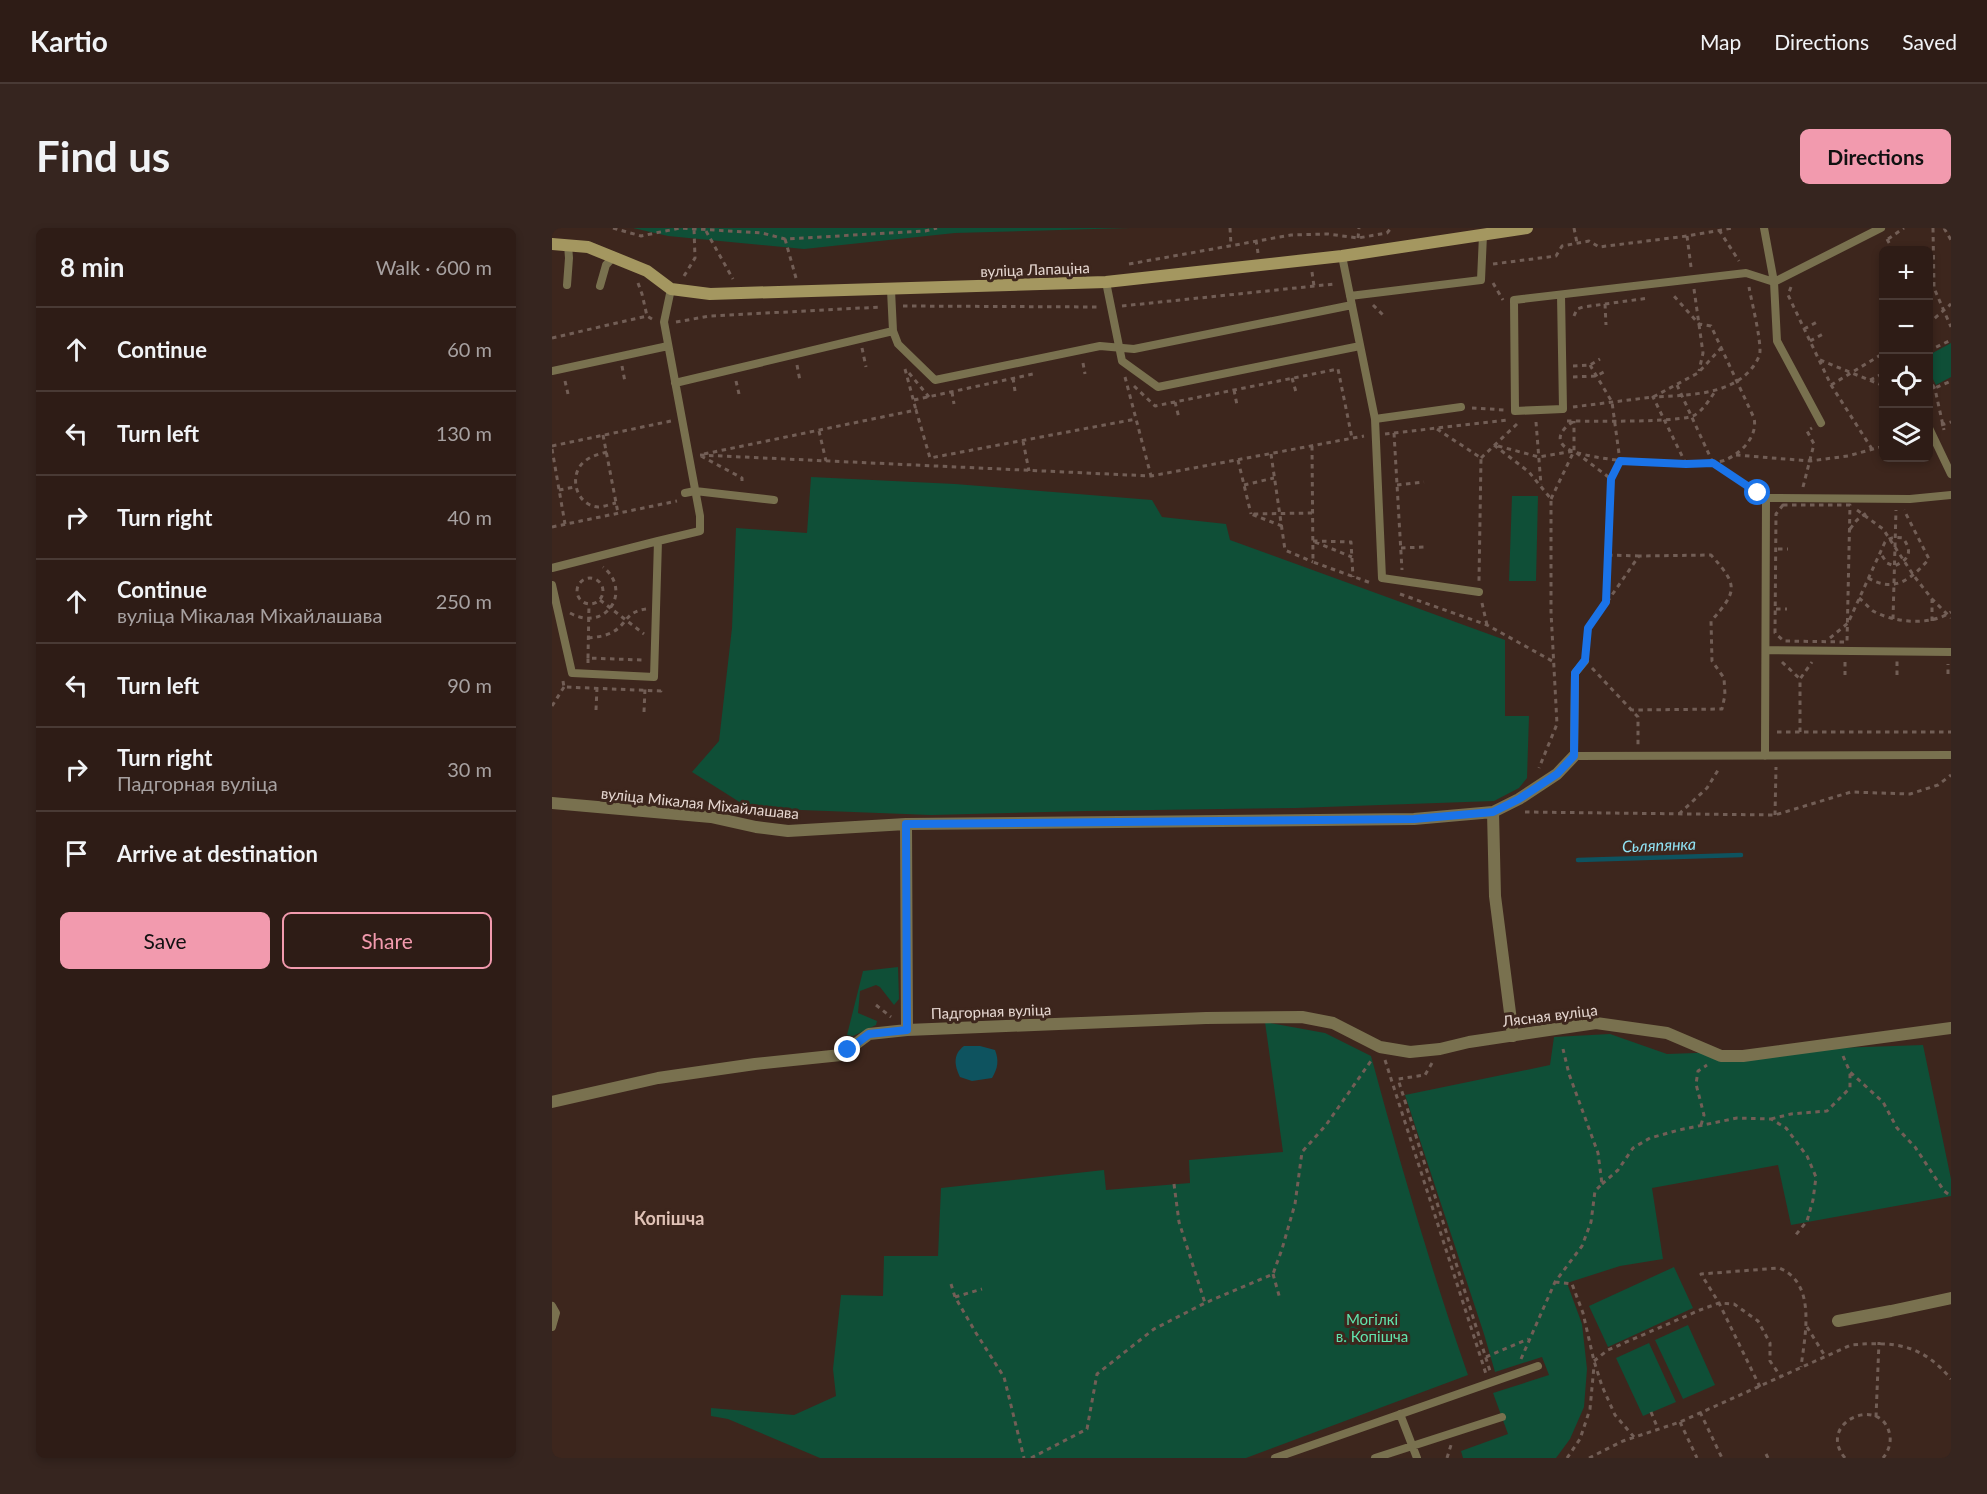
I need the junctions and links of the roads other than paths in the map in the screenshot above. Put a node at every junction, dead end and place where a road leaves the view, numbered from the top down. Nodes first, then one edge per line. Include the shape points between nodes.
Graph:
1 (1527, 228) edge
2 (1764, 228) edge
3 (1881, 228) edge
4 (1483, 235) junction
5 (552, 244) edge
6 (568, 245) junction
7 (614, 256) junction
8 (1342, 256) junction
9 (1106, 282) junction
10 (1774, 282) junction
11 (567, 285) dead end
12 (600, 286) dead end
13 (671, 289) junction
14 (891, 290) junction
15 (1561, 295) junction
16 (1351, 301) junction
17 (893, 331) junction
18 (668, 346) junction
19 (1360, 346) junction
20 (1119, 347) junction
21 (552, 371) edge
22 (675, 383) junction
23 (1461, 407) road end
24 (1375, 419) junction
25 (1821, 423) road end
26 (1933, 436) edge
27 (1951, 474) edge
28 (695, 491) junction
29 (685, 493) road end
30 (1951, 495) edge
31 (774, 500) dead end
32 (658, 541) junction
33 (552, 568) edge
34 (552, 585) edge
35 (1479, 592) road end
36 (1766, 650) junction
37 (1949, 655) edge
38 (1585, 660) road end
39 (1951, 755) edge
40 (1574, 756) junction
41 (1765, 756) junction
42 (552, 803) edge
43 (1493, 812) junction
44 (906, 824) junction
45 (1333, 1023) joint
46 (1951, 1028) edge
47 (907, 1030) junction
48 (1513, 1036) junction
49 (552, 1102) edge
50 (1951, 1298) edge
51 (552, 1306) edge
52 (1838, 1321) dead end
53 (552, 1327) edge
54 (1538, 1366) dead end
55 (1400, 1414) junction
56 (1502, 1417) dead end
57 (1412, 1446) junction
58 (1275, 1458) edge
59 (1376, 1458) edge
60 (1417, 1458) edge

1 - 4 main road, вуліца Лапаціна
2 - 10 lane
3 - 10 lane
4 - 8 main road, вуліца Лапаціна
4 - 16 lane via 1486,264 1481,280
5 - 6 main road, вуліца Лапаціна
6 - 7 main road, вуліца Лапаціна
6 - 11 lane
7 - 12 lane via 606,265
7 - 13 main road, вуліца Лапаціна via 647,271
8 - 9 main road, вуліца Лапаціна
8 - 16 lane
9 - 14 main road, вуліца Лапаціна
9 - 20 lane
10 - 15 lane via 1746,273
10 - 25 lane via 1777,341
13 - 14 main road, вуліца Лапаціна via 710,294
13 - 18 lane via 664,322
14 - 17 lane
15 - 15 lane via 1514,300 1515,411 1563,409
16 - 19 lane
16 - 20 lane via 1134,349
17 - 20 lane via 898,344 935,380 1100,346
17 - 22 lane
18 - 21 lane
18 - 22 lane
19 - 20 lane via 1158,387 1122,361
19 - 24 lane
22 - 28 lane
23 - 24 lane
24 - 35 lane via 1382,578
26 - 27 lane
28 - 29 lane
28 - 31 lane
28 - 32 lane via 700,531
30 - 36 lane via 1910,499 1766,498
32 - 33 lane
32 - 34 lane via 654,676 572,673
36 - 37 lane
36 - 41 lane
38 - 40 lane via 1575,673
39 - 41 lane
40 - 41 lane
40 - 43 street via 1557,774
42 - 44 street, вуліца Мікалая Міхайлашава via 702,816 788,831
43 - 44 street, вуліца Мікалая Міхайлашава via 1414,819
43 - 48 street via 1495,896
44 - 47 street
45 - 47 street, Падгорная вуліца via 1302,1017 1206,1018
45 - 48 street, Лясная вуліца via 1380,1047 1410,1052
46 - 48 street, Лясная вуліца via 1743,1056 1721,1056 1667,1033 1596,1023
47 - 49 street, Падгорная вуліца via 869,1034 841,1055 658,1078
50 - 52 street
51 - 53 lane via 556,1313
54 - 55 lane
55 - 57 lane
55 - 58 lane
56 - 57 lane
57 - 59 lane
57 - 60 lane

